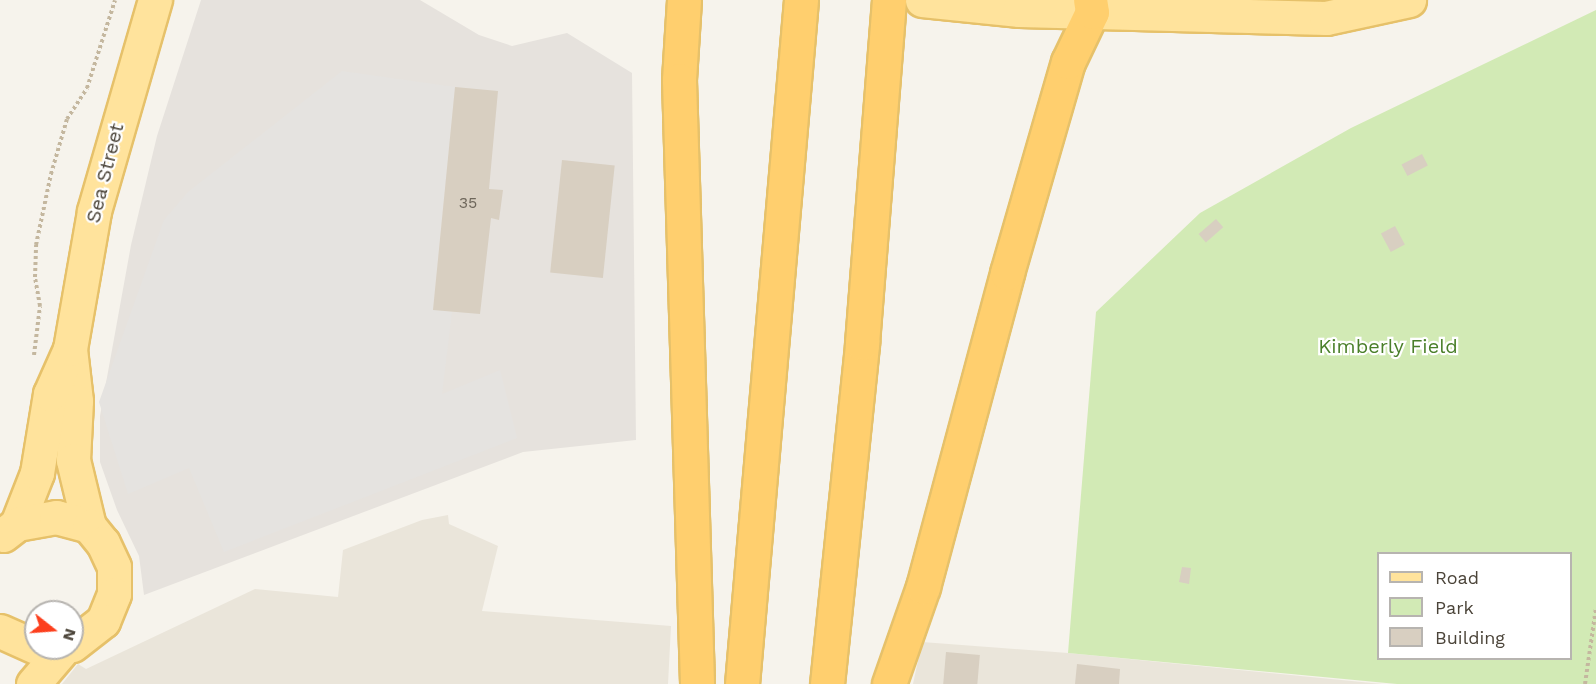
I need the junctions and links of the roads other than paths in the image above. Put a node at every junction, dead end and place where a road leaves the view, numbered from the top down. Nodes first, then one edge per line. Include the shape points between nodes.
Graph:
1 (155, 0) edge
2 (684, 0) edge
3 (801, 0) edge
4 (889, 0) edge
5 (922, 0) edge
6 (1409, 0) edge
7 (1091, 6) edge
8 (70, 349) junction
9 (89, 526) junction
10 (8, 531) edge
11 (0, 631) edge
12 (84, 636) edge
13 (24, 642) edge
14 (53, 660) edge
15 (33, 684) edge
16 (697, 684) edge
17 (742, 684) edge
18 (827, 684) edge
19 (889, 684) edge

1 - 8 main road, Sea Street via 94,211
2 - 16 highway via 679,80
3 - 17 highway
4 - 18 highway via 886,70
5 - 7 main road
6 - 7 main road via 1326,18
7 - 19 highway via 1068,62 923,587
8 - 9 main road, Sea Street via 76,400 73,460
8 - 10 main road, Sea Street via 50,394 37,473
9 - 10 main road via 56,517
9 - 12 main road via 103,543 114,567 114,594 103,621
11 - 13 main road
14 - 15 main road

